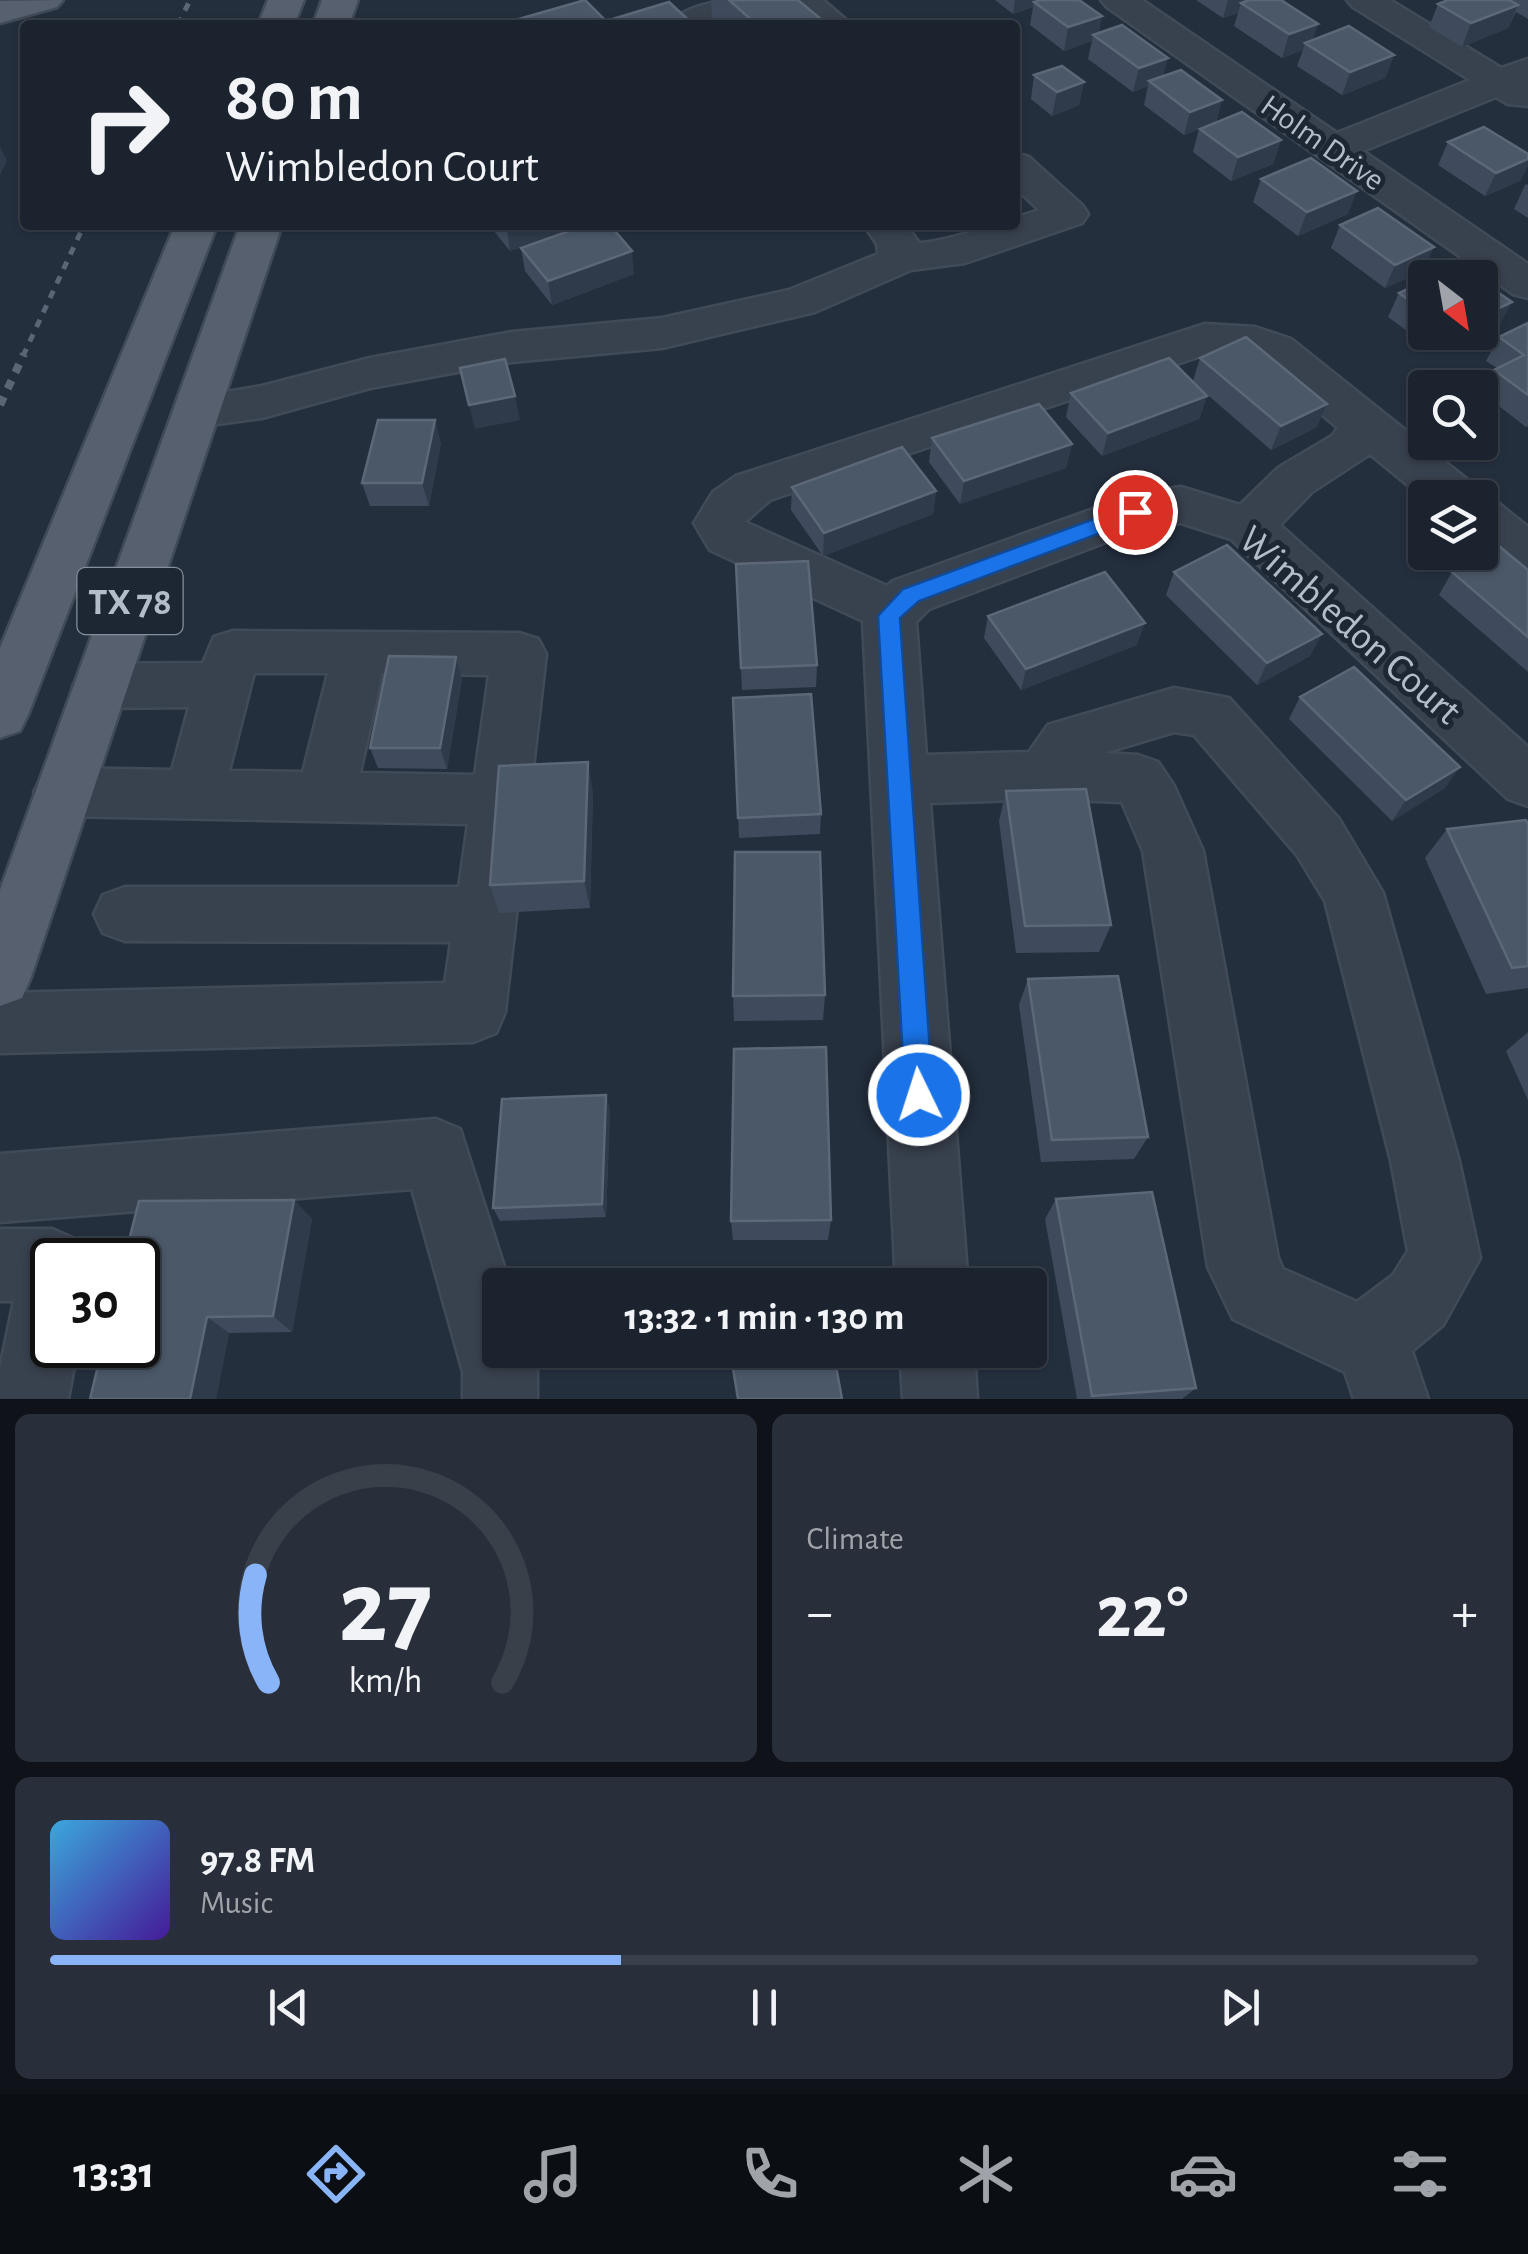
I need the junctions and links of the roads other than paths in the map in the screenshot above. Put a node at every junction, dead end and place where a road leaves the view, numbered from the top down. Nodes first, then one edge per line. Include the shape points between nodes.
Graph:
1 (44, 0) edge
2 (763, 0) edge
3 (800, 0) edge
4 (1119, 0) edge
5 (1365, 0) edge
6 (0, 12) edge
7 (698, 20) edge
8 (827, 20) edge
9 (1518, 84) edge
10 (1334, 149) junction
11 (1020, 170) edge
12 (194, 230) edge
13 (259, 230) edge
14 (893, 242) edge
15 (1528, 284) edge
16 (196, 411) junction
17 (1358, 418) junction
18 (1435, 480) edge
19 (1249, 526) junction
20 (1498, 531) edge
21 (1528, 555) edge
22 (894, 612) junction
23 (360, 652) junction
24 (223, 685) junction
25 (100, 686) junction
26 (0, 716) edge
27 (1045, 775) junction
28 (898, 780) junction
29 (1528, 782) edge
30 (63, 792) junction
31 (194, 794) junction
32 (326, 797) junction
33 (500, 800) junction
34 (125, 914) dead end
35 (486, 915) junction
36 (0, 976) edge
37 (0, 1023) edge
38 (0, 1188) edge
39 (0, 1265) edge
40 (30, 1265) edge
41 (931, 1268) edge
42 (37, 1368) edge
43 (938, 1368) edge
44 (1381, 1368) edge
45 (31, 1399) edge
46 (500, 1399) edge
47 (940, 1399) edge

1 - 6 main road
2 - 7 street
3 - 8 street
4 - 10 street, Holm Drive
5 - 9 street
9 - 10 street
10 - 15 street, Holm Drive
11 - 14 street via 1067,214 950,254
12 - 26 main road, TX 78
13 - 16 main road, TX 78
14 - 16 street via 888,268 800,302 662,333 512,347
16 - 25 main road, TX 78
17 - 18 street
17 - 19 street via 1358,439 1295,480
17 - 22 street via 1275,350 1205,339 753,488 719,523 728,537
19 - 22 street, Wimbledon Court via 1180,505 1135,512 911,595
19 - 29 street, Wimbledon Court
20 - 21 street
22 - 28 street via 889,616
23 - 24 street via 234,652
23 - 32 street
23 - 33 street via 518,654
24 - 25 street
24 - 31 street
25 - 30 main road, TX 78
27 - 28 street
27 - 44 street via 1138,780 1154,803 1173,850 1244,1266 1258,1294 1364,1343
27 - 44 street via 1068,741 1174,710 1209,714 1318,837 1353,893 1445,1258
28 - 41 street
30 - 31 street
30 - 36 main road, TX 78
31 - 32 street
32 - 33 street
33 - 35 street
34 - 35 street
35 - 37 street via 473,1012
38 - 46 street via 436,1153 500,1372
39 - 40 street
42 - 45 street
43 - 47 street

